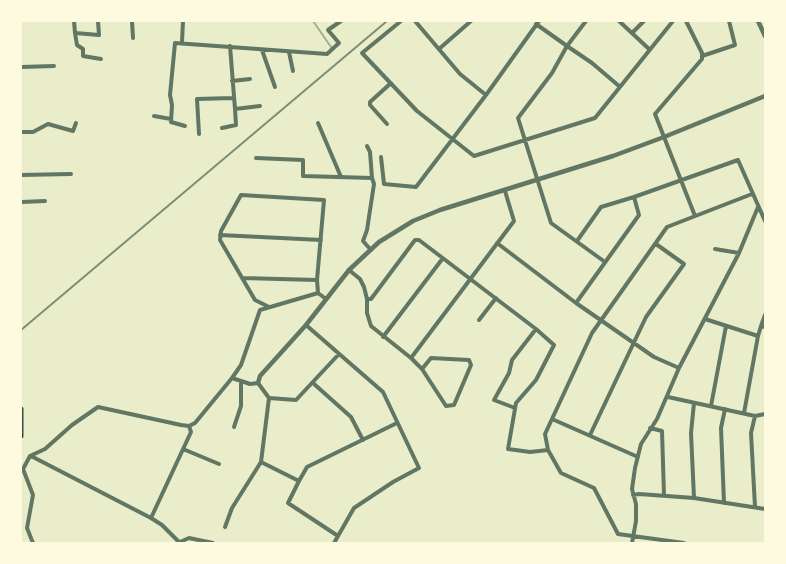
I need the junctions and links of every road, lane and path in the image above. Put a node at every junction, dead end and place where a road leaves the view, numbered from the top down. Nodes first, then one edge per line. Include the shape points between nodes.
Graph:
1 (74, 21) edge
2 (98, 21) edge
3 (132, 21) edge
4 (183, 21) edge
5 (340, 21) edge
6 (401, 21) edge
7 (415, 21) edge
8 (471, 21) edge
9 (586, 21) edge
10 (619, 21) edge
11 (644, 21) edge
12 (673, 21) edge
13 (686, 21) edge
14 (729, 21) edge
15 (758, 21) edge
16 (538, 22) edge
17 (75, 33) junction
18 (632, 33) junction
19 (765, 36) edge
20 (133, 38) dead end
21 (182, 42) junction
22 (230, 46) junction
23 (567, 46) junction
24 (439, 49) junction
25 (649, 49) junction
26 (262, 50) junction
27 (289, 52) junction
28 (702, 56) junction
29 (101, 59) dead end
30 (54, 66) dead end
31 (21, 67) edge
32 (293, 70) dead end
33 (250, 79) dead end
34 (232, 81) junction
35 (391, 83) junction
36 (619, 86) junction
37 (275, 87) dead end
38 (486, 95) junction
39 (765, 96) edge
40 (233, 98) junction
41 (260, 106) dead end
42 (235, 109) junction
43 (154, 116) dead end
44 (171, 119) junction
45 (76, 123) dead end
46 (318, 123) dead end
47 (387, 124) dead end
48 (185, 126) dead end
49 (222, 128) dead end
50 (21, 132) edge
51 (199, 134) dead end
52 (664, 137) junction
53 (452, 140) junction
54 (525, 140) junction
55 (367, 146) dead end
56 (381, 157) dead end
57 (256, 158) dead end
58 (71, 174) dead end
59 (21, 175) edge
60 (341, 177) junction
61 (372, 178) junction
62 (538, 181) junction
63 (681, 182) junction
64 (374, 184) junction
65 (384, 184) junction
66 (505, 191) junction
67 (752, 194) junction
68 (634, 197) junction
69 (45, 201) dead end
70 (21, 202) edge
71 (758, 207) junction
72 (695, 216) junction
73 (765, 221) edge
74 (220, 235) junction
75 (321, 240) junction
76 (577, 242) junction
77 (497, 243) junction
78 (656, 244) junction
79 (715, 249) dead end
80 (370, 250) junction
81 (739, 253) junction
82 (443, 258) junction
83 (605, 262) junction
84 (349, 270) junction
85 (242, 278) junction
86 (470, 279) junction
87 (317, 280) junction
88 (318, 293) junction
89 (496, 298) junction
90 (326, 299) junction
91 (368, 299) junction
92 (576, 303) junction
93 (270, 307) junction
94 (765, 315) edge
95 (705, 319) junction
96 (480, 320) dead end
97 (601, 320) junction
98 (306, 325) junction
99 (726, 326) junction
100 (763, 327) edge
101 (536, 329) junction
102 (758, 336) junction
103 (383, 337) junction
104 (634, 343) junction
105 (339, 354) junction
106 (411, 358) junction
107 (679, 368) junction
108 (422, 369) junction
109 (232, 378) junction
110 (241, 382) junction
111 (258, 383) junction
112 (313, 383) junction
113 (668, 397) junction
114 (269, 398) junction
115 (694, 403) junction
116 (711, 406) junction
117 (515, 408) junction
118 (21, 409) edge
119 (725, 409) junction
120 (744, 413) junction
121 (765, 414) edge
122 (755, 416) junction
123 (552, 419) junction
124 (397, 423) junction
125 (189, 426) junction
126 (234, 427) dead end
127 (650, 428) junction
128 (21, 435) edge
129 (590, 435) junction
130 (363, 440) junction
131 (183, 449) junction
132 (548, 450) junction
133 (30, 456) junction
134 (638, 457) junction
135 (261, 462) junction
136 (219, 464) dead end
137 (22, 468) edge
138 (299, 481) junction
139 (633, 495) junction
140 (664, 495) junction
141 (694, 498) junction
142 (724, 503) junction
143 (755, 507) junction
144 (765, 509) edge
145 (151, 518) junction
146 (225, 527) dead end
147 (338, 536) junction
148 (633, 537) junction
149 (180, 542) edge
150 (33, 543) edge
151 (213, 543) edge
152 (334, 543) edge
153 (632, 543) edge
154 (684, 543) edge

1 - 17 street
2 - 17 street via 99,35
3 - 20 street
4 - 21 street
5 - 27 street via 328,30 339,43 327,54
6 - 35 street via 362,53
7 - 24 street
8 - 24 street
9 - 23 street
10 - 18 street
11 - 18 street
12 - 25 street
13 - 28 street
14 - 28 street via 735,45
15 - 19 street
16 - 23 street
16 - 38 street
17 - 29 street via 83,56
18 - 25 street
21 - 22 street
21 - 44 street via 175,42
22 - 26 street
22 - 34 street
23 - 36 street
23 - 54 street via 518,118
24 - 38 street via 460,74
25 - 36 street
26 - 27 street
26 - 37 street
27 - 32 street
28 - 52 street via 655,114
30 - 31 street
33 - 34 street
34 - 40 street
35 - 47 street via 370,102
35 - 53 street
36 - 54 street via 595,118
38 - 53 street
39 - 52 street
40 - 42 street
40 - 51 street via 197,99
41 - 42 street
42 - 49 street via 236,124
43 - 44 street
44 - 48 street
45 - 50 street via 73,131 48,124 33,132
46 - 60 street
52 - 62 street
52 - 63 street
53 - 54 street via 474,156
53 - 65 street via 416,187
54 - 62 street
55 - 61 street
56 - 65 street
57 - 60 street via 303,160 303,176
58 - 59 street
60 - 61 street
61 - 64 street
62 - 66 street
62 - 76 street via 551,223
63 - 67 street via 738,160
63 - 68 street
63 - 72 street
64 - 65 street
64 - 80 street via 363,241
66 - 77 street via 513,221
66 - 80 street via 426,215
67 - 71 street
67 - 72 street
68 - 76 street via 601,207
68 - 83 street via 639,215
69 - 70 street
71 - 73 street
71 - 81 street
72 - 78 street via 668,227
74 - 75 street
74 - 75 street via 241,195 324,200
74 - 85 street
75 - 87 street
76 - 83 street
77 - 86 street
77 - 92 street
78 - 97 street
78 - 104 street via 684,264 646,317
79 - 81 street
80 - 84 street
81 - 95 street
82 - 86 street
82 - 91 street via 415,240
82 - 103 street
83 - 92 street
84 - 90 street
84 - 91 street via 360,279
85 - 87 street
85 - 93 street via 255,300
86 - 89 street
86 - 106 street
87 - 88 street
88 - 90 street
88 - 93 street
89 - 96 street
89 - 101 street
90 - 98 street
91 - 103 street via 368,318
92 - 97 street
93 - 109 street via 260,310 241,365
94 - 100 street
95 - 99 street
95 - 107 street
97 - 104 street
97 - 123 street
98 - 105 street
98 - 111 street
99 - 102 street
99 - 116 street
100 - 102 street
101 - 117 street via 554,345 536,380
101 - 117 street via 512,360 509,374 494,400
102 - 120 street
103 - 106 street
104 - 107 street
104 - 129 street
105 - 112 street
105 - 124 street via 383,392
106 - 108 street
107 - 113 street
108 - 108 street via 431,358 469,360 471,365 454,405 446,406
109 - 110 street
109 - 125 street
110 - 111 street
110 - 126 street via 241,406
111 - 114 street
112 - 114 street via 296,400
112 - 130 street via 351,417
113 - 115 street
113 - 127 street
114 - 135 street
115 - 116 street
115 - 141 street
116 - 119 street
117 - 132 street via 508,449
118 - 128 main road
119 - 120 street
119 - 142 street via 721,428
120 - 122 street
121 - 122 street
122 - 143 street via 751,433
123 - 129 street
123 - 132 street via 545,434
124 - 130 street
124 - 147 street via 419,468 354,508
125 - 131 street via 191,432
125 - 133 street via 98,407 45,449
127 - 134 street
127 - 140 street via 662,431
129 - 134 street
130 - 138 street via 307,467
131 - 136 street
131 - 145 street
132 - 148 street via 561,473 594,488 618,534
133 - 137 street
133 - 145 street
134 - 139 street
135 - 138 street
135 - 146 street via 232,508
137 - 150 street via 33,495 27,528
138 - 147 street via 288,502
139 - 140 street
139 - 148 street
140 - 141 street
141 - 142 street
142 - 143 street
143 - 144 street
145 - 149 street
147 - 152 street
148 - 153 street
148 - 154 street
149 - 151 street via 189,538

